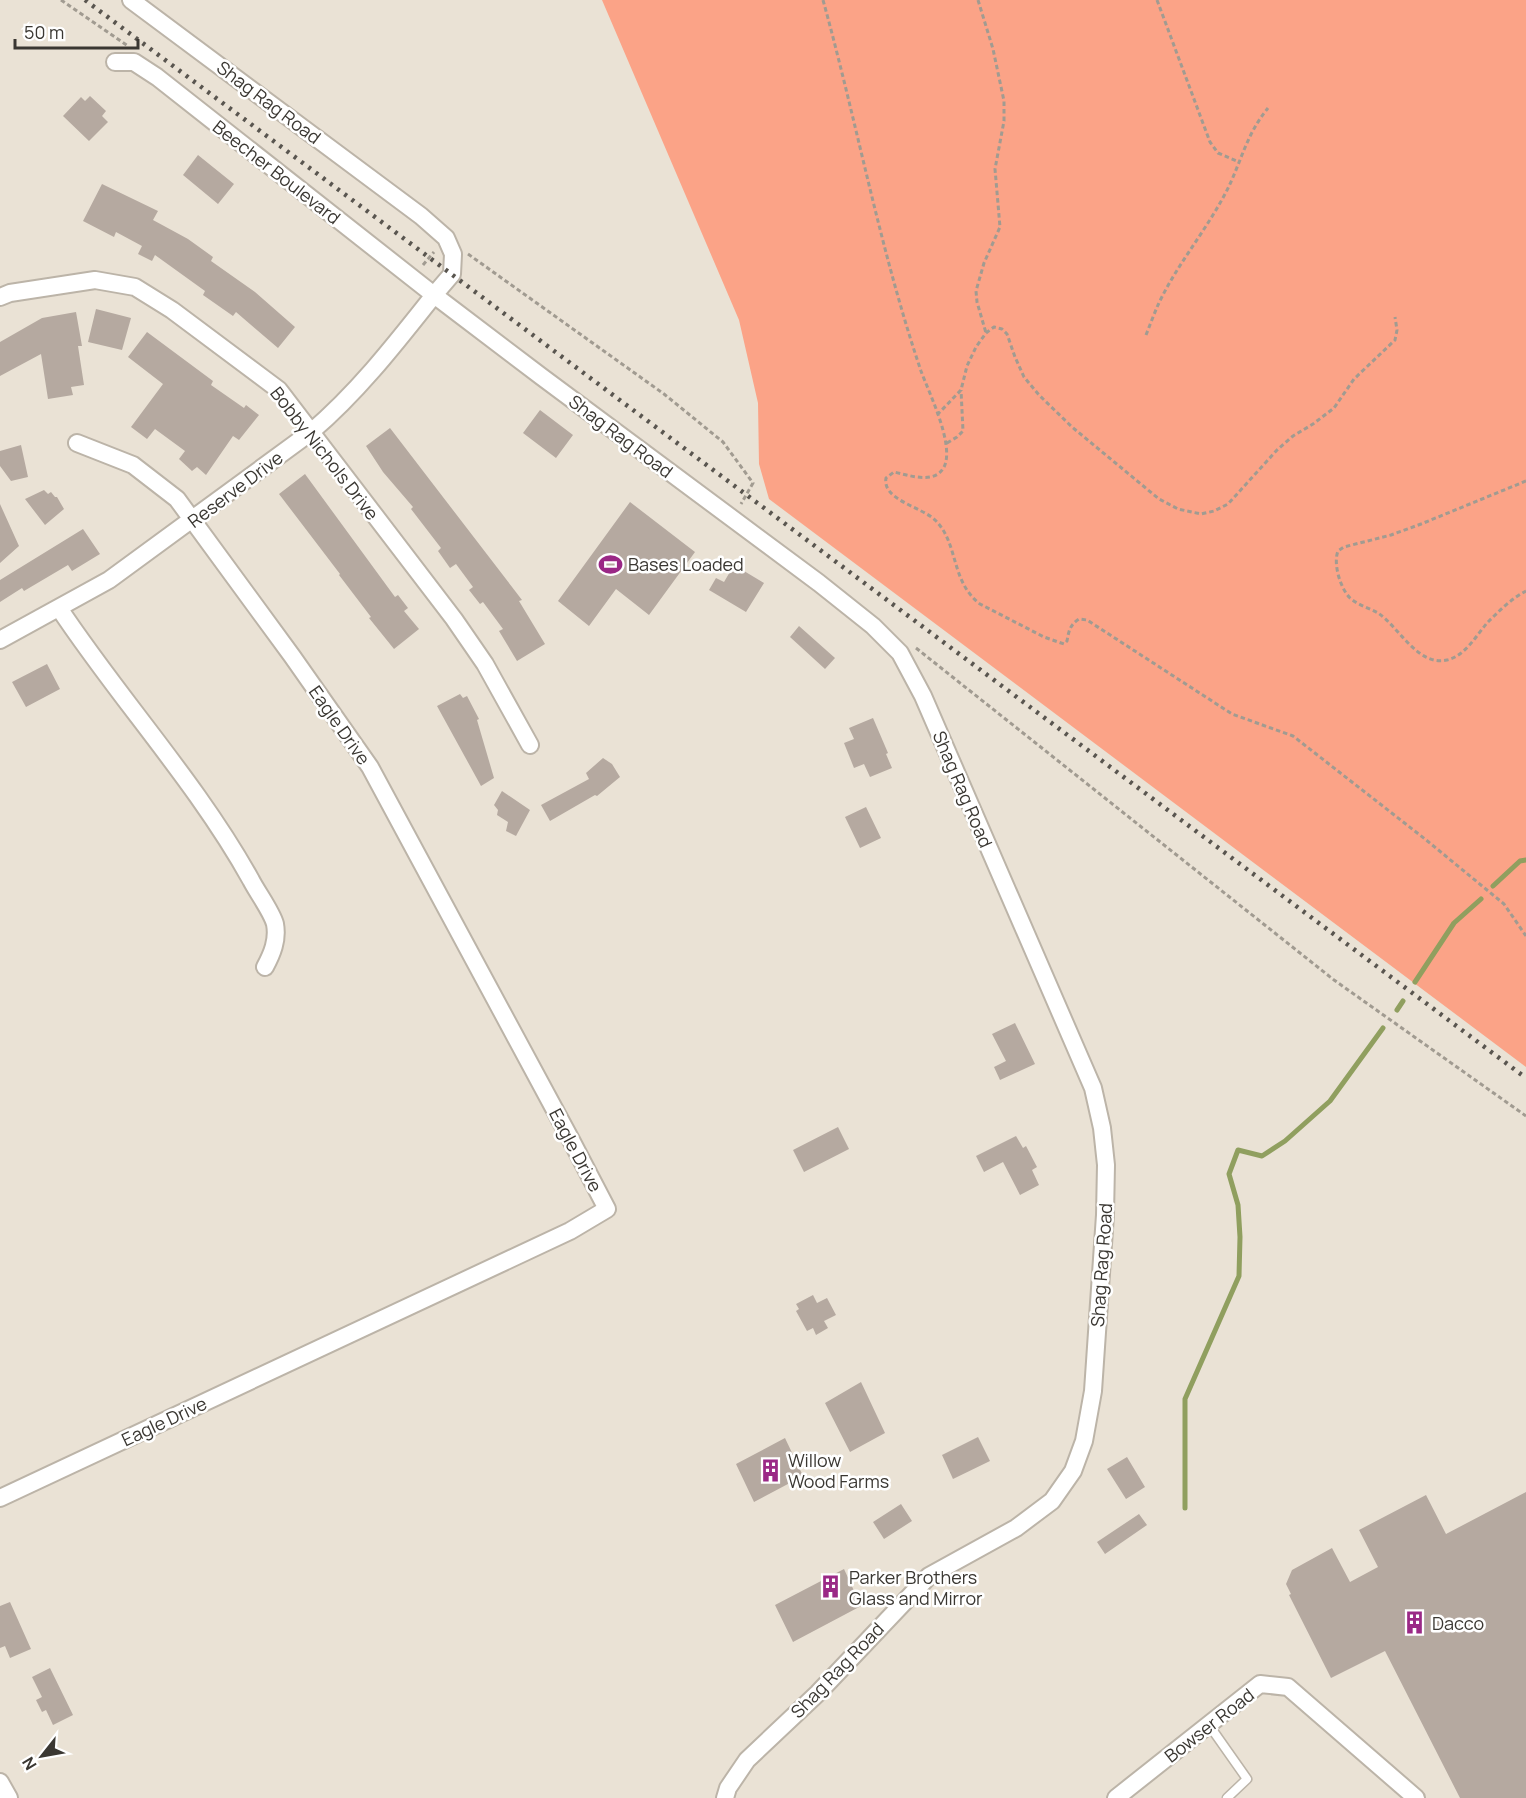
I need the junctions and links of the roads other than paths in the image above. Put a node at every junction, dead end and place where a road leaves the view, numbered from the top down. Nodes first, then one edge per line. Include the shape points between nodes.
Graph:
1 (131, 0) edge
2 (115, 62) dead end
3 (434, 295) junction
4 (0, 297) edge
5 (311, 432) junction
6 (77, 443) dead end
7 (192, 521) junction
8 (59, 608) junction
9 (0, 640) edge
10 (530, 745) dead end
11 (265, 967) dead end
12 (0, 1498) edge
13 (1209, 1725) junction
14 (0, 1782) edge
15 (9, 1798) edge
16 (725, 1798) edge
17 (1116, 1798) edge
18 (1227, 1798) edge
19 (1416, 1798) edge

1 - 3 street, Shag Rag Road via 446,238 453,254 452,274
2 - 3 street, Beecher Boulevard via 134,62 157,77
3 - 5 street, Reserve Drive via 336,411
3 - 16 street, Shag Rag Road via 819,583 900,653 923,696 1093,1088 1102,1128 1105,1215 1093,1391 1084,1441 1072,1471 1052,1501 1016,1528 928,1575 818,1694 747,1760
4 - 5 street, Bobby Nichols Drive via 96,280 135,287 279,390
5 - 7 street, Reserve Drive
5 - 10 street, Bobby Nichols Drive via 454,619 485,664
6 - 7 street via 133,465 177,499
7 - 8 street, Reserve Drive via 109,580
7 - 12 street, Eagle Drive via 370,767 607,1209 570,1232
8 - 9 street, Reserve Drive
8 - 11 street via 210,814 243,867 275,923 275,949
13 - 17 street, Bowser Road
13 - 18 lane via 1247,1779
13 - 19 street, Bowser Road via 1260,1684 1288,1687
14 - 15 street

